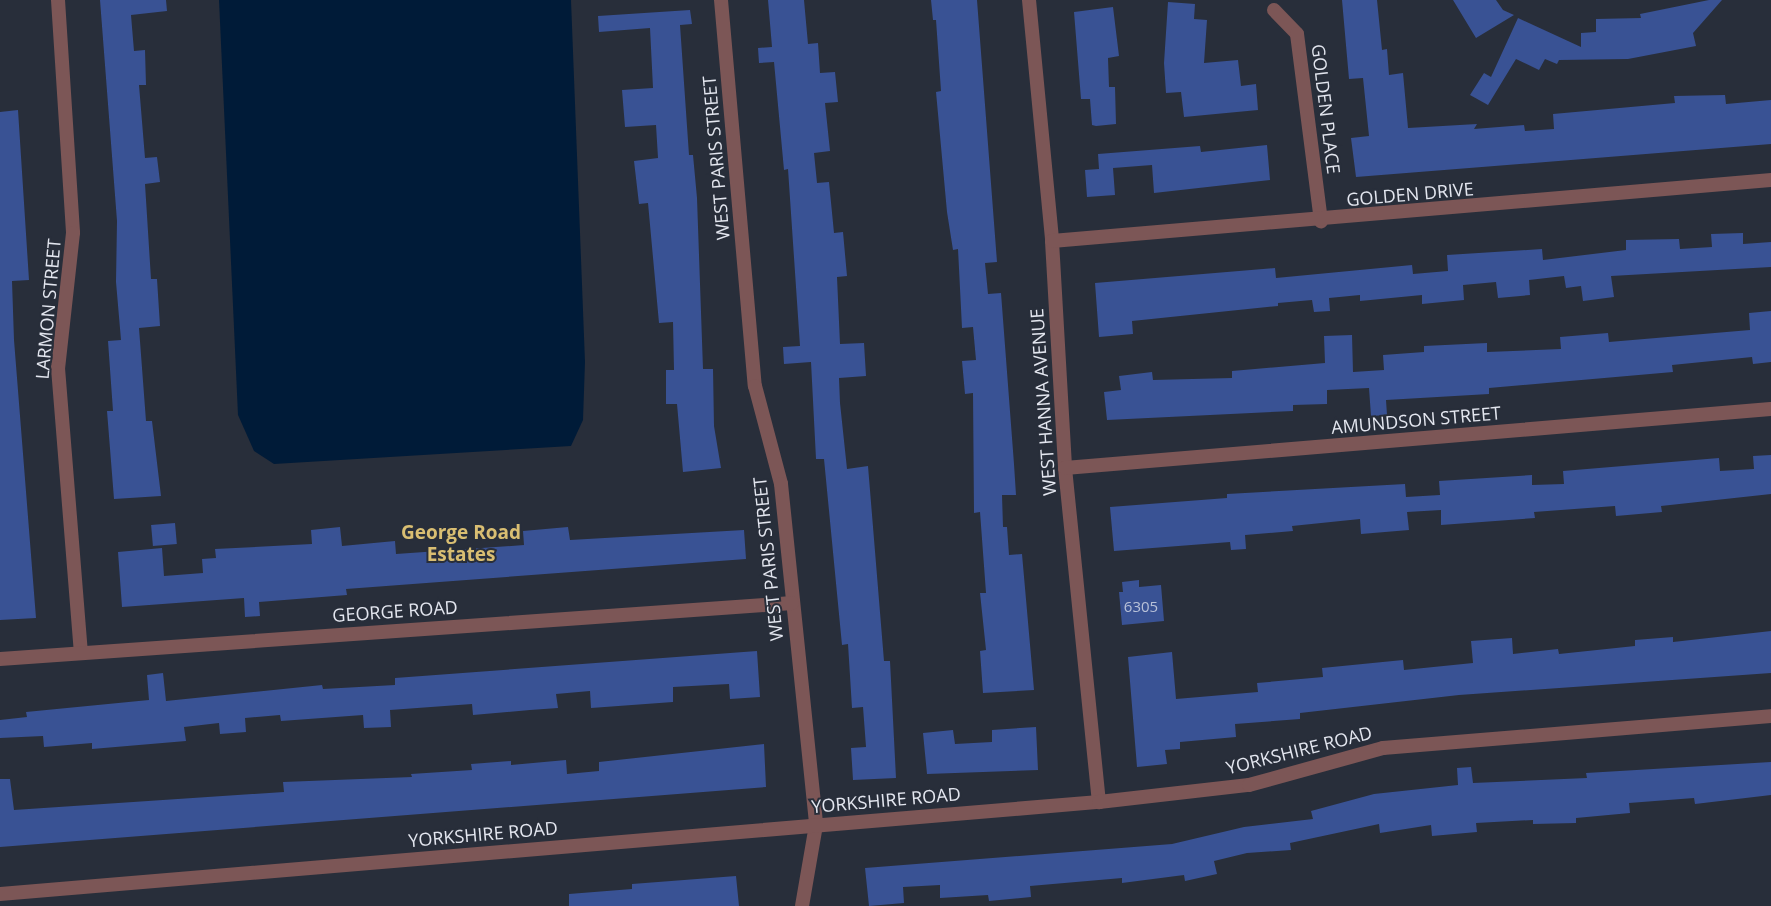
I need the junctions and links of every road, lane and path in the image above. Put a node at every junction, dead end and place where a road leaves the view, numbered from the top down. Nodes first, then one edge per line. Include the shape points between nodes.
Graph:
1 (58, 0) edge
2 (721, 0) edge
3 (1030, 0) edge
4 (1274, 10) dead end
5 (1771, 180) edge
6 (1321, 221) junction
7 (1052, 241) junction
8 (1771, 409) edge
9 (1065, 468) junction
10 (792, 603) junction
11 (81, 652) junction
12 (0, 659) edge
13 (1771, 716) edge
14 (1099, 802) junction
15 (816, 825) junction
16 (0, 894) edge
17 (802, 906) edge

1 - 11 street, LARMON STREET via 73,232 58,368
2 - 10 street, WEST PARIS STREET via 755,386 781,484
3 - 7 street, WEST HANNA AVENUE
4 - 6 street, GOLDEN PLACE via 1297,34
5 - 6 street, GOLDEN DRIVE
6 - 7 street, GOLDEN DRIVE
7 - 9 street, WEST HANNA AVENUE
8 - 9 street, AMUNDSON STREET
9 - 14 street, WEST HANNA AVENUE
10 - 11 street, GEORGE ROAD
10 - 15 street, WEST PARIS STREET
11 - 12 street, GEORGE ROAD
13 - 14 street, YORKSHIRE ROAD via 1383,748 1249,785
14 - 15 street, YORKSHIRE ROAD
15 - 16 street, YORKSHIRE ROAD
15 - 17 street, WEST PARIS STREET

